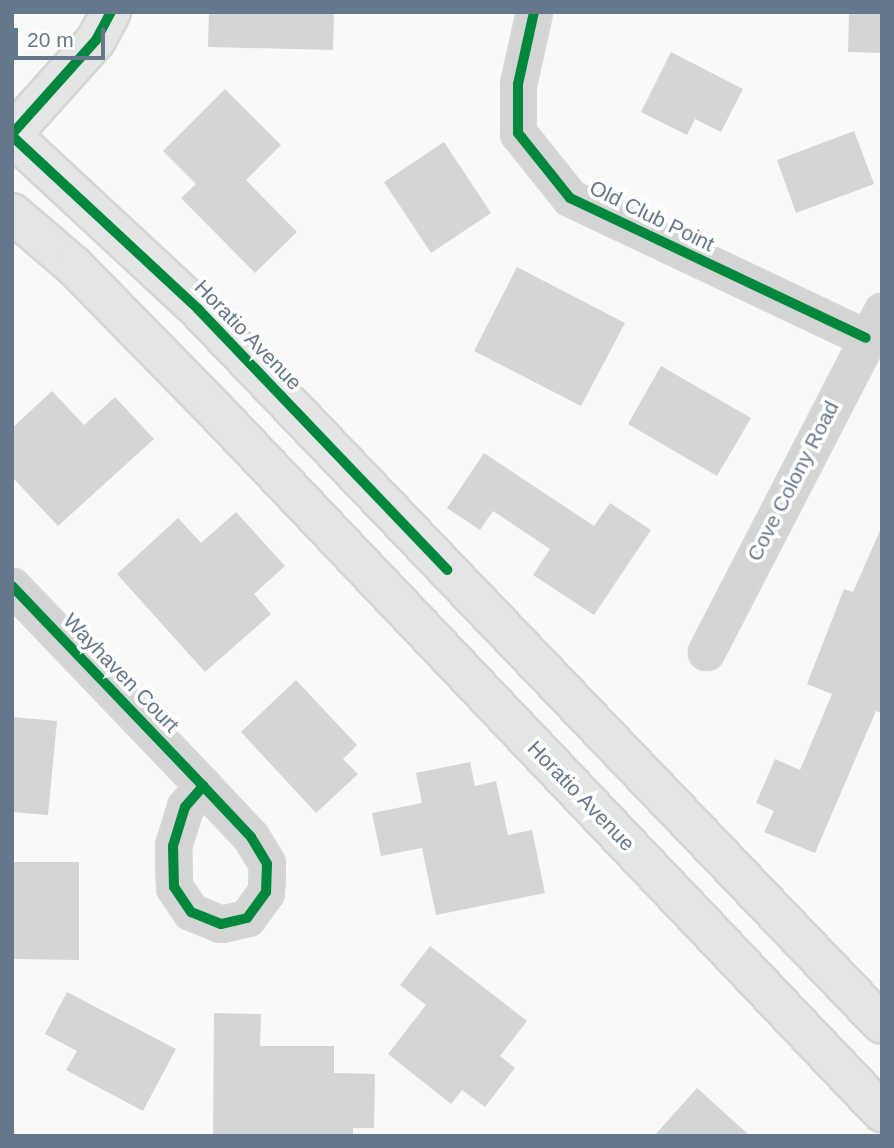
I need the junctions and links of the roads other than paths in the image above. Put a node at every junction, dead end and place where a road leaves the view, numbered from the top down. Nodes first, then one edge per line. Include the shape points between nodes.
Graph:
1 (111, 12) edge
2 (534, 12) edge
3 (12, 135) edge
4 (12, 212) edge
5 (874, 325) edge
6 (12, 586) edge
7 (495, 620) junction
8 (706, 652) dead end
9 (453, 661) junction
10 (203, 786) dead end
11 (882, 1024) edge
12 (882, 1112) edge

1 - 3 main road via 96,40
2 - 5 street, Old Club Point via 518,84 517,133 569,198
3 - 7 main road, Horatio Avenue via 198,309
4 - 9 main road, Horatio Avenue via 75,267
5 - 8 street, Cove Colony Road
6 - 10 street, Wayhaven Court
7 - 9 main road
7 - 11 main road, Horatio Avenue
9 - 12 main road, Horatio Avenue

